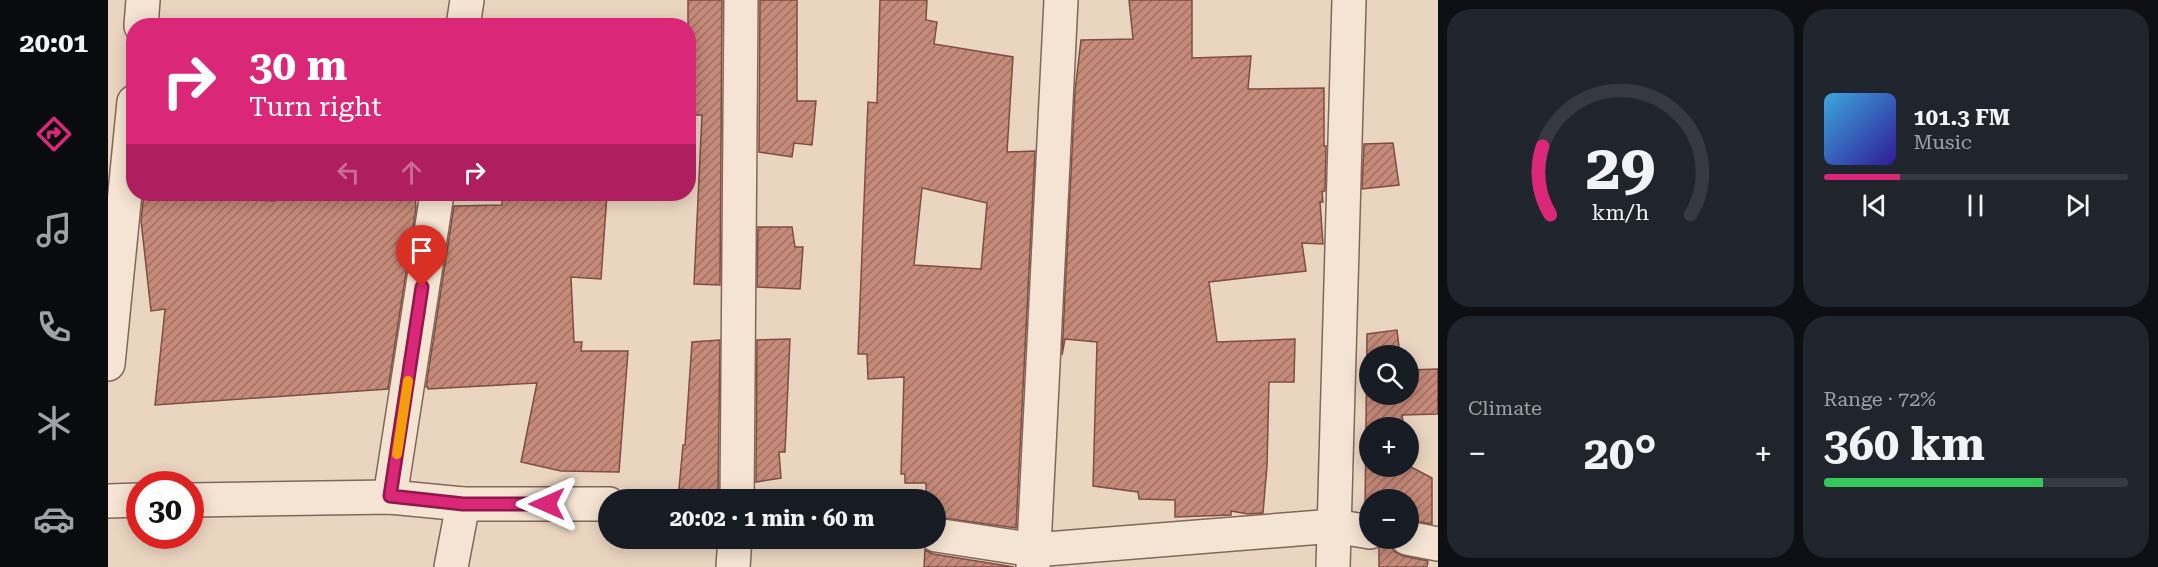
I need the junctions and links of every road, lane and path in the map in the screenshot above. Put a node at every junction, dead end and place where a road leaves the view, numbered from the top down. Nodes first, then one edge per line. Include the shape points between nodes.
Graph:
1 (144, 0) edge
2 (467, 0) edge
3 (741, 0) edge
4 (1061, 0) edge
5 (1349, 0) edge
6 (142, 18) edge
7 (464, 18) edge
8 (126, 183) edge
9 (436, 201) edge
10 (108, 364) edge
11 (737, 489) edge
12 (390, 496) junction
13 (126, 500) edge
14 (204, 500) edge
15 (108, 501) edge
16 (463, 504) junction
17 (598, 504) edge
18 (1335, 526) junction
19 (1359, 530) edge
20 (946, 537) edge
21 (1419, 540) edge
22 (1438, 544) edge
23 (735, 549) edge
24 (1033, 559) edge
25 (451, 567) edge
26 (734, 567) edge
27 (1333, 567) edge

1 - 6 street
2 - 7 street
3 - 11 street
4 - 24 street
5 - 18 street
8 - 10 street
9 - 12 street
12 - 14 street
12 - 16 street
13 - 15 street
16 - 17 street
16 - 25 street
18 - 19 street
18 - 24 street
18 - 27 street
20 - 24 street
21 - 22 street
23 - 26 street

